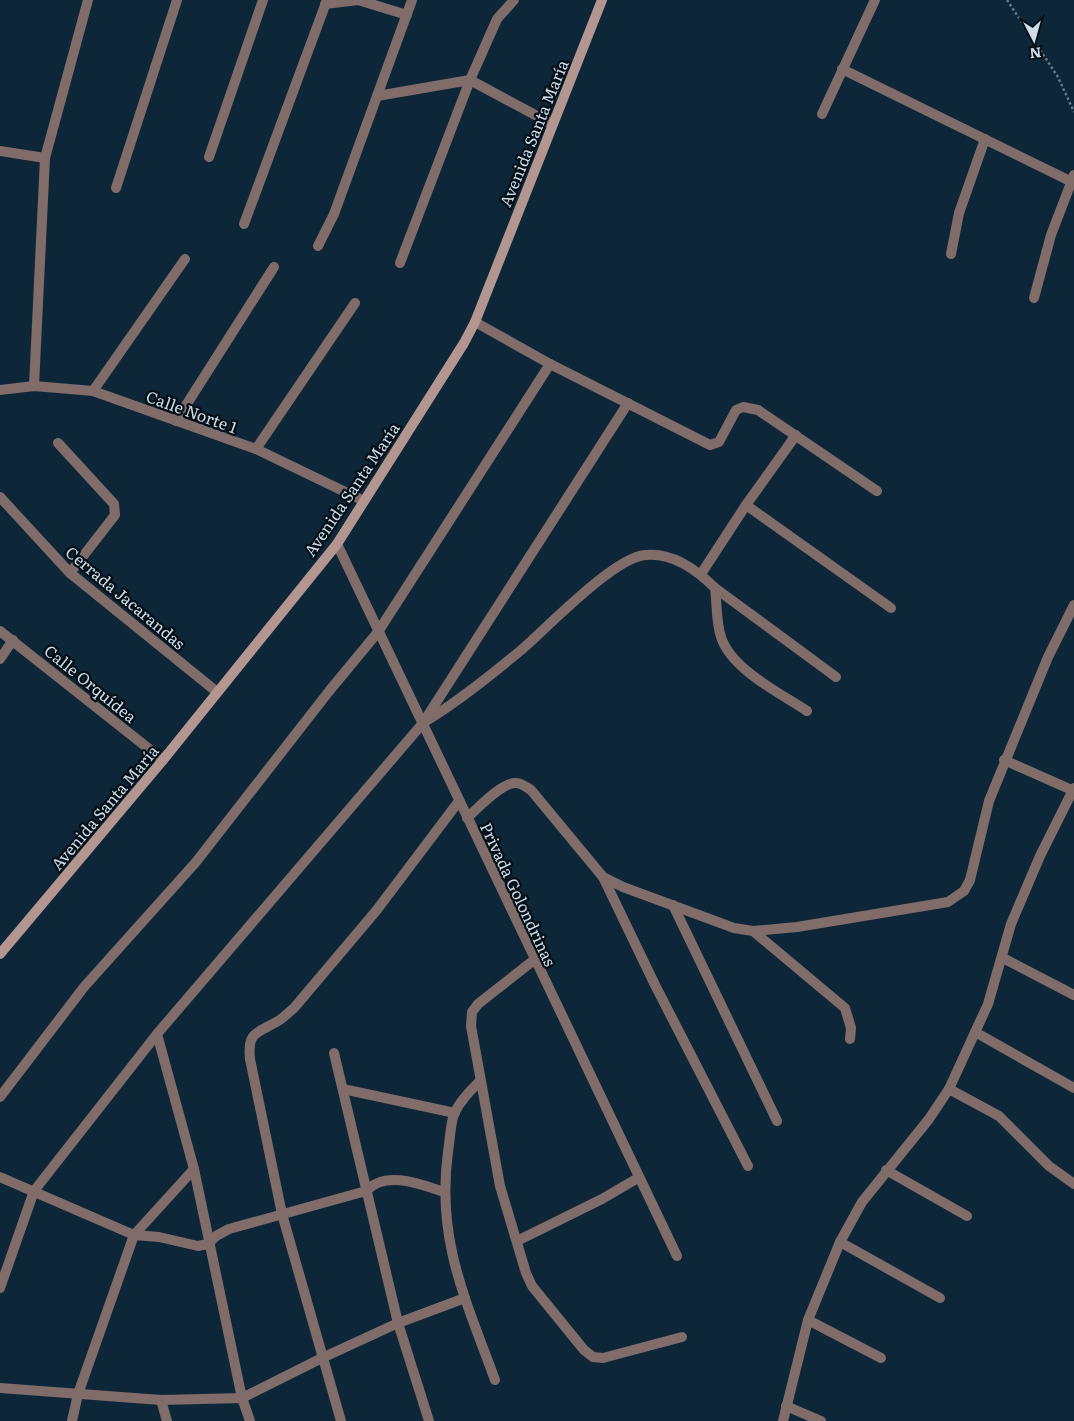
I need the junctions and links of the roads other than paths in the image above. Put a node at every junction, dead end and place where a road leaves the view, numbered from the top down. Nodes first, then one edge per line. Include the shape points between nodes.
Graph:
1 (88, 0) edge
2 (177, 0) edge
3 (263, 0) edge
4 (412, 0) edge
5 (504, 0) edge
6 (514, 0) edge
7 (602, 0) edge
8 (874, 0) edge
9 (326, 2) edge
10 (406, 15) junction
11 (497, 19) junction
12 (842, 69) junction
13 (470, 80) junction
14 (377, 96) junction
15 (822, 114) dead end
16 (552, 124) junction
17 (985, 139) junction
18 (0, 151) edge
19 (209, 157) dead end
20 (45, 158) junction
21 (1072, 178) edge
22 (116, 188) dead end
23 (244, 224) dead end
24 (318, 246) dead end
25 (951, 254) dead end
26 (185, 259) dead end
27 (400, 264) dead end
28 (274, 267) dead end
29 (1034, 298) dead end
30 (355, 303) dead end
31 (475, 322) junction
32 (550, 364) junction
33 (34, 386) junction
34 (0, 390) edge
35 (92, 391) junction
36 (628, 403) junction
37 (176, 421) junction
38 (796, 435) junction
39 (58, 443) dead end
40 (256, 450) junction
41 (878, 491) dead end
42 (0, 497) edge
43 (364, 501) junction
44 (746, 505) junction
45 (337, 544) junction
46 (70, 574) junction
47 (701, 574) junction
48 (715, 588) junction
49 (1074, 604) edge
50 (891, 608) dead end
51 (0, 631) edge
52 (378, 632) junction
53 (13, 640) junction
54 (0, 659) edge
55 (836, 676) dead end
56 (217, 692) junction
57 (807, 711) dead end
58 (423, 723) junction
59 (163, 760) junction
60 (1004, 760) junction
61 (1074, 790) edge
62 (459, 801) junction
63 (467, 818) junction
64 (602, 877) junction
65 (673, 905) junction
66 (753, 932) junction
67 (0, 954) edge
68 (1003, 958) junction
69 (534, 960) junction
70 (1074, 995) edge
71 (975, 1032) junction
72 (157, 1034) junction
73 (850, 1039) dead end
74 (334, 1053) dead end
75 (480, 1081) junction
76 (1074, 1088) edge
77 (344, 1089) junction
78 (949, 1089) junction
79 (0, 1097) edge
80 (455, 1113) junction
81 (777, 1121) dead end
82 (748, 1166) dead end
83 (194, 1169) junction
84 (886, 1170) junction
85 (0, 1178) edge
86 (638, 1178) junction
87 (1074, 1184) edge
88 (34, 1191) junction
89 (366, 1191) junction
90 (444, 1192) junction
91 (282, 1214) junction
92 (967, 1216) dead end
93 (134, 1235) junction
94 (516, 1241) junction
95 (840, 1242) junction
96 (208, 1244) junction
97 (677, 1256) dead end
98 (0, 1288) edge
99 (465, 1298) junction
100 (940, 1298) dead end
101 (808, 1320) junction
102 (398, 1323) junction
103 (682, 1338) dead end
104 (322, 1358) junction
105 (882, 1358) dead end
106 (495, 1380) dead end
107 (0, 1388) edge
108 (78, 1394) junction
109 (242, 1398) junction
110 (160, 1400) junction
111 (786, 1406) junction
112 (72, 1421) edge
113 (167, 1421) edge
114 (250, 1421) edge
115 (341, 1421) edge
116 (428, 1421) edge
117 (783, 1421) edge
118 (821, 1421) edge

1 - 20 street
2 - 22 street
3 - 19 street
4 - 10 street
5 - 11 street
6 - 11 street
7 - 16 main road, Avenida Santa María
8 - 12 street
9 - 10 street via 358,0
9 - 23 street
10 - 14 street
11 - 13 street
12 - 15 street
12 - 17 street
13 - 14 street
13 - 16 street
13 - 27 street
14 - 24 street via 334,214
16 - 31 main road, Avenida Santa María
17 - 21 street
17 - 25 street via 959,213
18 - 20 street
20 - 33 street
21 - 29 street via 1051,235
26 - 35 street
28 - 37 street
30 - 40 street
31 - 32 street
31 - 43 main road, Avenida Santa María
32 - 36 street
32 - 52 street
33 - 34 street, Calle Norte 1
33 - 35 street, Calle Norte 1
35 - 37 street, Calle Norte 1
36 - 38 street via 710,445 719,442 736,410 743,408 758,410
36 - 58 street
37 - 40 street, Calle Norte 1
38 - 41 street
38 - 44 street
39 - 46 street via 116,510
40 - 43 street, Calle Norte 1
42 - 46 street, Cerrada Jacarandas
43 - 45 main road, Avenida Santa María
44 - 47 street
44 - 50 street
45 - 52 street, Privada Golondrinas
45 - 56 main road, Avenida Santa María
46 - 56 street, Cerrada Jacarandas
47 - 48 street
47 - 58 street via 664,556 644,555 626,562 607,574 452,706
48 - 55 street
48 - 57 street via 721,636 728,652 739,664
49 - 60 street
51 - 53 street, Calle Orquídea
52 - 58 street, Privada Golondrinas
52 - 79 street via 196,862 84,988
53 - 54 street
53 - 59 street, Calle Orquídea
56 - 59 main road, Avenida Santa María
58 - 62 street, Privada Golondrinas
58 - 72 street
59 - 67 main road, Avenida Santa María
60 - 61 street
60 - 66 street via 989,801 970,880 957,897 919,908
61 - 68 street via 1040,856 1012,924
62 - 63 street, Privada Golondrinas
62 - 91 street via 376,911 294,1008 251,1038 250,1059
63 - 64 street via 503,787 510,783 524,785
63 - 69 street, Privada Golondrinas
64 - 65 street
64 - 82 street
65 - 66 street
65 - 81 street
66 - 73 street via 845,1008 852,1028
68 - 70 street
68 - 71 street
69 - 75 street via 472,1012 471,1026
69 - 86 street, Privada Golondrinas
71 - 76 street
71 - 78 street
72 - 83 street
72 - 88 street
74 - 77 street
75 - 80 street
75 - 94 street via 500,1186
77 - 80 street
77 - 89 street
78 - 84 street via 929,1119
78 - 87 street via 999,1116 1049,1166
80 - 90 street
83 - 93 street
83 - 96 street
84 - 92 street
84 - 95 street via 862,1202
85 - 88 street
86 - 94 street
86 - 97 street, Privada Golondrinas
88 - 93 street
88 - 98 street
89 - 90 street via 372,1184 393,1180
89 - 91 street
89 - 102 street
90 - 99 street via 450,1248
91 - 96 street via 229,1229
91 - 104 street
93 - 96 street via 159,1237 188,1245
93 - 108 street
94 - 103 street via 532,1286 593,1357 603,1358
95 - 100 street
95 - 101 street
96 - 109 street
99 - 102 street
99 - 106 street
101 - 105 street
101 - 111 street
102 - 104 street
102 - 116 street
104 - 109 street
104 - 115 street
107 - 108 street
108 - 110 street
108 - 112 street
109 - 110 street
109 - 114 street
110 - 113 street
111 - 117 street
111 - 118 street

